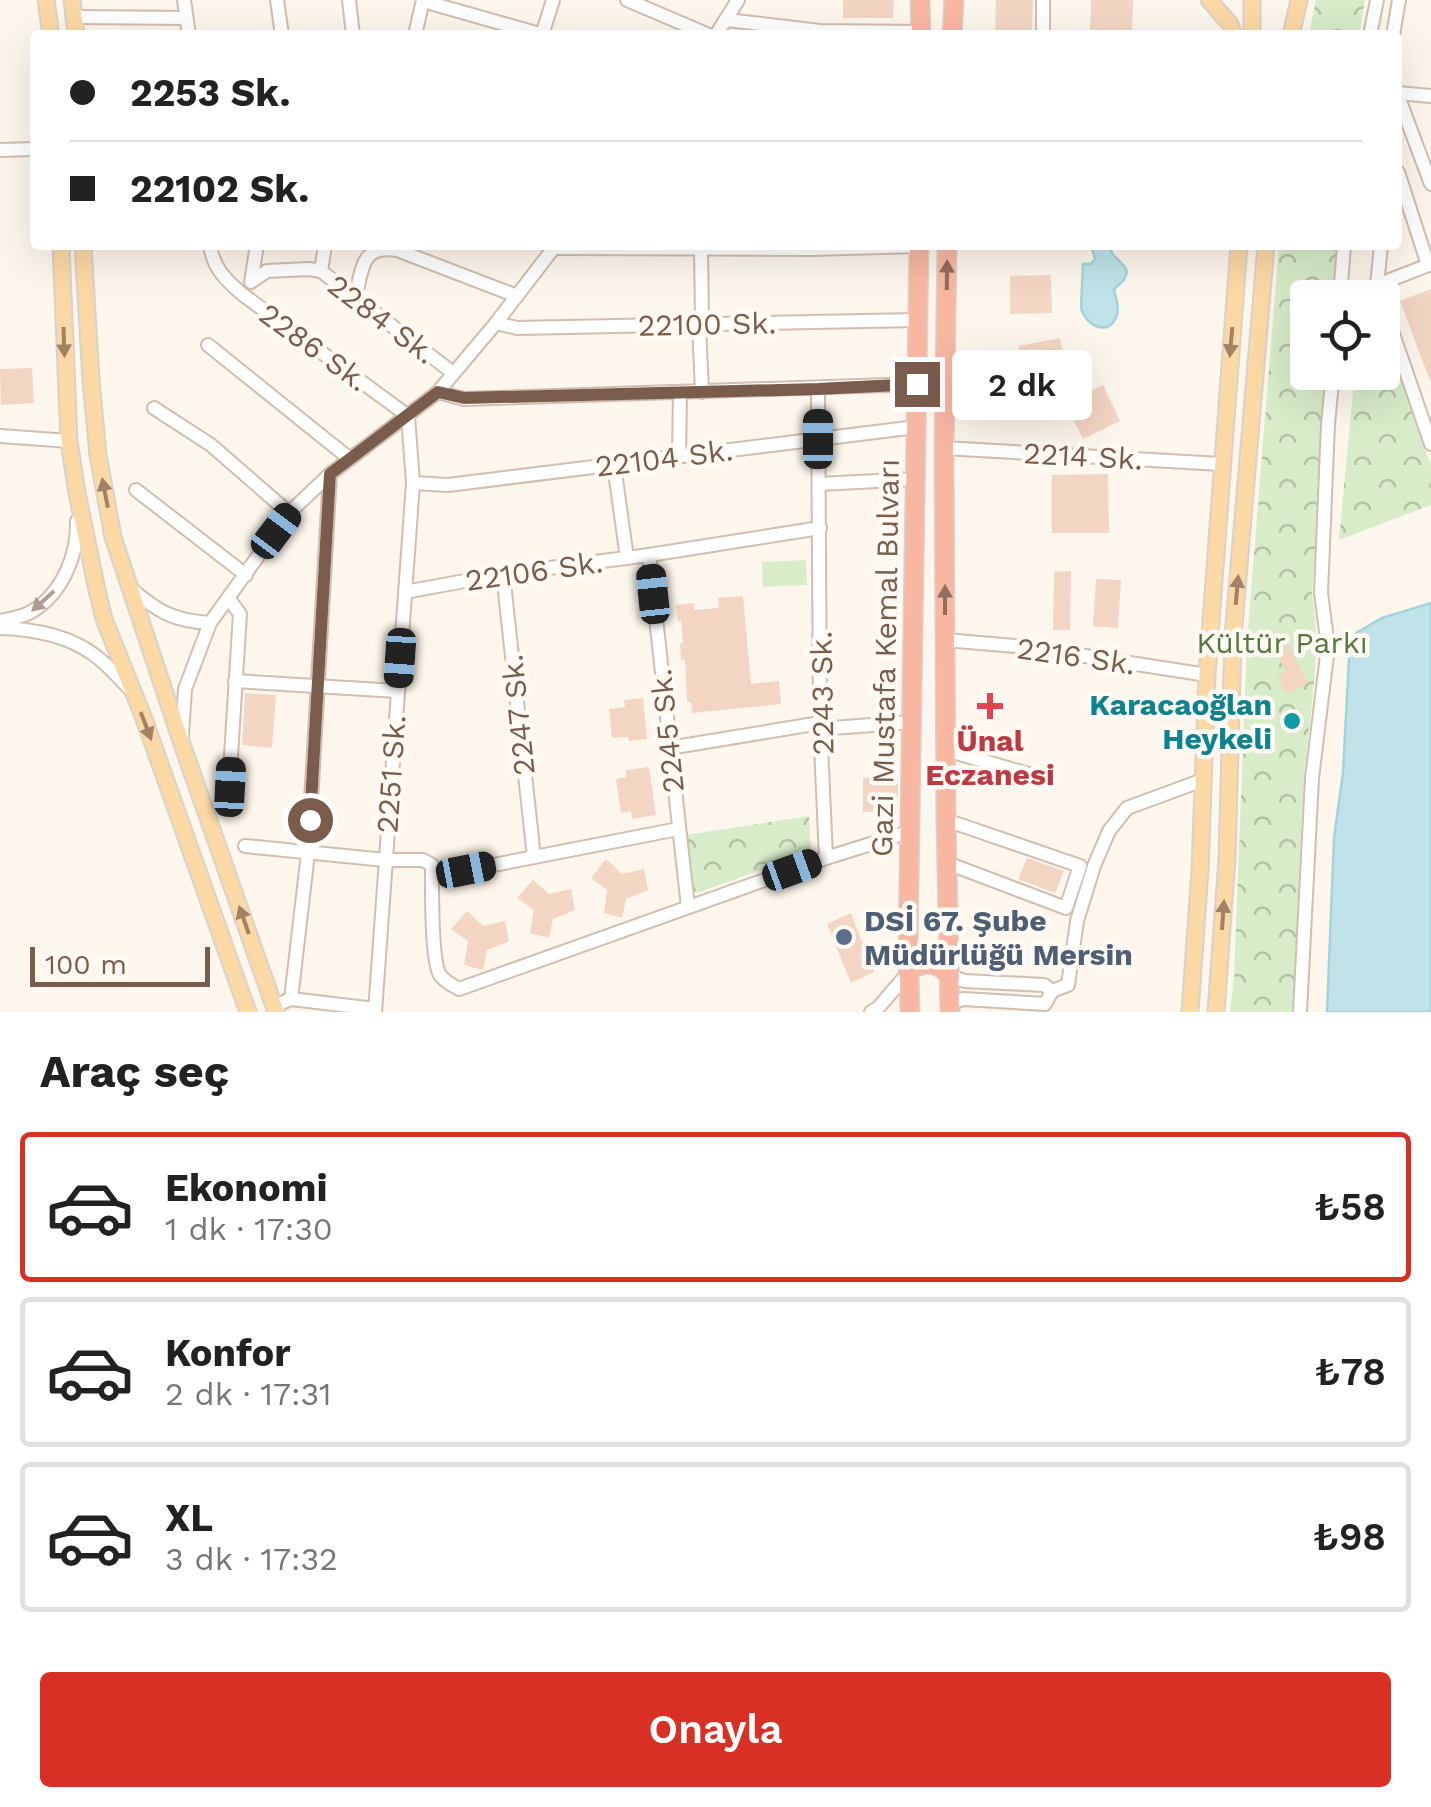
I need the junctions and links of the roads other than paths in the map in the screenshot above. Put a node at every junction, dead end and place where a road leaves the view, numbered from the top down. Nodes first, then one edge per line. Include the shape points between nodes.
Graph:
1 (46, 0) edge
2 (184, 0) edge
3 (277, 0) edge
4 (349, 0) edge
5 (553, 0) edge
6 (627, 0) edge
7 (738, 0) edge
8 (920, 0) edge
9 (954, 0) edge
10 (1043, 0) edge
11 (1209, 0) edge
12 (1252, 0) edge
13 (1298, 0) edge
14 (1376, 0) edge
15 (1399, 0) edge
16 (423, 1) edge
17 (73, 8) edge
18 (186, 18) junction
19 (727, 20) junction
20 (50, 30) edge
21 (187, 30) edge
22 (281, 30) edge
23 (352, 30) edge
24 (416, 30) edge
25 (524, 30) edge
26 (544, 30) edge
27 (700, 30) edge
28 (717, 30) edge
29 (798, 30) edge
30 (920, 30) edge
31 (952, 30) edge
32 (1042, 30) edge
33 (1232, 30) edge
34 (1252, 30) edge
35 (1292, 30) edge
36 (1371, 30) edge
37 (1394, 30) edge
38 (1402, 96) edge
39 (1430, 99) edge
40 (1402, 106) edge
41 (30, 149) edge
42 (0, 150) edge
43 (1402, 184) edge
44 (1431, 184) edge
45 (61, 250) edge
46 (83, 250) edge
47 (212, 250) edge
48 (256, 250) edge
49 (324, 250) edge
50 (374, 250) edge
51 (403, 250) edge
52 (552, 250) edge
53 (701, 250) edge
54 (919, 250) edge
55 (947, 250) edge
56 (1239, 250) edge
57 (1266, 250) edge
58 (1344, 250) edge
59 (1381, 250) edge
60 (1430, 265) edge
61 (321, 272) junction
62 (1341, 280) edge
63 (1380, 280) edge
64 (252, 281) junction
65 (1400, 283) edge
66 (242, 294) junction
67 (518, 296) junction
68 (355, 298) junction
69 (918, 320) junction
70 (496, 323) junction
71 (699, 324) junction
72 (208, 346) dead end
73 (1400, 347) edge
74 (453, 373) junction
75 (917, 384) junction
76 (818, 389) junction
77 (1331, 390) edge
78 (438, 392) junction
79 (702, 392) junction
80 (680, 393) junction
81 (154, 408) dead end
82 (408, 416) junction
83 (1427, 418) edge
84 (916, 427) junction
85 (0, 436) edge
86 (818, 439) junction
87 (70, 440) junction
88 (1431, 444) edge
89 (944, 448) junction
90 (680, 456) junction
91 (350, 459) junction
92 (614, 464) junction
93 (1221, 464) junction
94 (330, 474) junction
95 (916, 479) junction
96 (412, 483) junction
97 (819, 484) junction
98 (136, 490) dead end
99 (77, 493) junction
100 (289, 513) junction
101 (820, 528) junction
102 (648, 555) junction
103 (627, 558) junction
104 (503, 574) junction
105 (246, 575) junction
106 (129, 587) junction
107 (405, 592) junction
108 (228, 600) junction
109 (210, 623) junction
110 (0, 624) edge
111 (945, 640) junction
112 (1206, 675) junction
113 (235, 681) junction
114 (318, 687) junction
115 (131, 689) junction
116 (397, 692) junction
117 (820, 722) junction
118 (912, 722) junction
119 (181, 741) junction
120 (669, 748) junction
121 (946, 750) junction
122 (1035, 776) dead end
123 (1204, 780) junction
124 (230, 787) dead end
125 (946, 820) junction
126 (678, 829) junction
127 (909, 832) junction
128 (244, 846) dead end
129 (308, 854) junction
130 (534, 857) junction
131 (826, 858) junction
132 (386, 860) junction
133 (947, 864) junction
134 (432, 877) junction
135 (688, 907) junction
136 (908, 973) junction
137 (950, 976) junction
138 (1052, 991) junction
139 (291, 999) junction
140 (275, 1009) edge
141 (948, 1009) edge
142 (874, 1010) edge
143 (911, 1010) edge
144 (375, 1011) edge
145 (248, 1012) edge
146 (1190, 1012) edge
147 (1216, 1012) edge
148 (1300, 1012) edge

1 - 20 main road
2 - 18 street
3 - 22 street
4 - 23 street
5 - 26 street
6 - 27 street
7 - 19 street
8 - 30 highway
9 - 31 highway
10 - 32 street
11 - 33 main road
12 - 34 main road
13 - 35 main road
14 - 36 street
15 - 37 street
16 - 24 street
16 - 25 street
17 - 18 street
18 - 21 street
19 - 28 street
19 - 29 street
38 - 39 street
40 - 44 street
41 - 42 street
43 - 60 street
45 -> 87 main road
106 -> 46 main road via 98,455
47 - 66 street, 2286 Sk. via 221,276
48 - 64 street
49 - 61 street
50 - 68 street
51 - 67 street
52 - 67 street
53 - 71 street
54 - 69 highway, Gazi Mustafa Kemal Bulvarı
89 -> 55 highway, Gazi Mustafa Kemal Bulvarı
56 -> 93 main road
147 -> 57 main road via 1233,637
58 - 62 street
59 - 63 street
60 - 65 street
61 - 64 street, 2284 Sk. via 268,271
61 - 68 street, 2284 Sk.
64 - 66 street
66 - 82 street, 2286 Sk.
67 - 70 street
68 - 74 street, 2284 Sk.
69 - 71 street, 22100 Sk.
69 - 75 highway, Gazi Mustafa Kemal Bulvarı
70 - 71 street, 22100 Sk.
70 - 74 street
71 - 79 street
72 - 91 street
73 - 83 street
74 - 78 street
75 - 76 street
75 - 84 highway, Gazi Mustafa Kemal Bulvarı
76 - 79 street
76 - 86 street
77 - 148 street via 1321,593 1328,647 1312,778
78 - 80 street via 464,398
78 - 82 street
79 - 80 street
80 - 90 street
81 - 100 street via 211,445
82 - 91 street
82 - 96 street, 2251 Sk.
83 - 88 street
84 - 86 street, 22104 Sk.
84 - 95 highway, Gazi Mustafa Kemal Bulvarı
85 - 87 street
86 - 90 street, 22104 Sk.
86 - 97 street
87 - 99 main road
89 - 93 street, 2214 Sk.
111 -> 89 highway, Gazi Mustafa Kemal Bulvarı
90 - 92 street, 22104 Sk.
91 - 94 street
92 - 96 street, 22104 Sk. via 448,485
92 - 103 street
93 - 112 main road
94 - 100 street
94 - 114 street
95 - 97 street
95 - 118 highway, Gazi Mustafa Kemal Bulvarı
96 - 107 street, 2251 Sk.
97 - 101 street
98 - 105 street
99 -> 110 street via 78,534 52,596
99 - 115 main road via 104,618
100 - 105 street
101 - 102 street, 22106 Sk.
101 - 117 street, 2243 Sk.
102 - 103 street, 22106 Sk.
102 - 120 street, 2245 Sk.
103 - 104 street, 22106 Sk.
104 - 107 street, 22106 Sk.
104 - 130 street, 2247 Sk.
105 - 108 street
106 - 109 street via 169,616
106 - 119 main road
107 - 116 street, 2251 Sk.
108 - 109 street
108 - 113 street via 240,614
109 - 119 street via 185,690
110 - 115 street via 67,640
111 - 112 street, 2216 Sk.
111 - 121 highway, Gazi Mustafa Kemal Bulvarı
112 - 123 main road
113 - 114 street
113 - 124 street
114 - 116 street
114 - 129 street
115 -> 145 main road
116 - 132 street, 2251 Sk.
117 - 118 street via 832,728
117 - 120 street
117 - 131 street, 2243 Sk.
118 - 127 highway, Gazi Mustafa Kemal Bulvarı
140 -> 119 main road
120 - 126 street, 2245 Sk.
121 - 122 street
121 - 125 highway, Gazi Mustafa Kemal Bulvarı
123 - 138 street via 1127,808 1108,831 1077,921 1068,986
123 - 146 main road
125 - 133 highway, Gazi Mustafa Kemal Bulvarı
125 - 133 street via 1080,866 1066,908
126 - 130 street
126 - 135 street, 2245 Sk.
127 - 131 street
127 - 136 highway, Gazi Mustafa Kemal Bulvarı
128 - 129 street
129 - 132 street
129 - 139 street
130 - 134 street
131 - 135 street
132 - 134 street via 423,860 432,864
132 - 144 street, 2251 Sk.
133 - 137 highway, Gazi Mustafa Kemal Bulvarı
134 - 135 street via 438,972 459,989
136 - 137 highway via 928,964
136 - 142 street
136 - 143 highway, Gazi Mustafa Kemal Bulvarı
137 - 138 street via 1044,984
137 - 141 highway, Gazi Mustafa Kemal Bulvarı
138 - 141 street via 1046,1004 964,999
139 - 140 street
139 - 144 street
142 - 143 street

